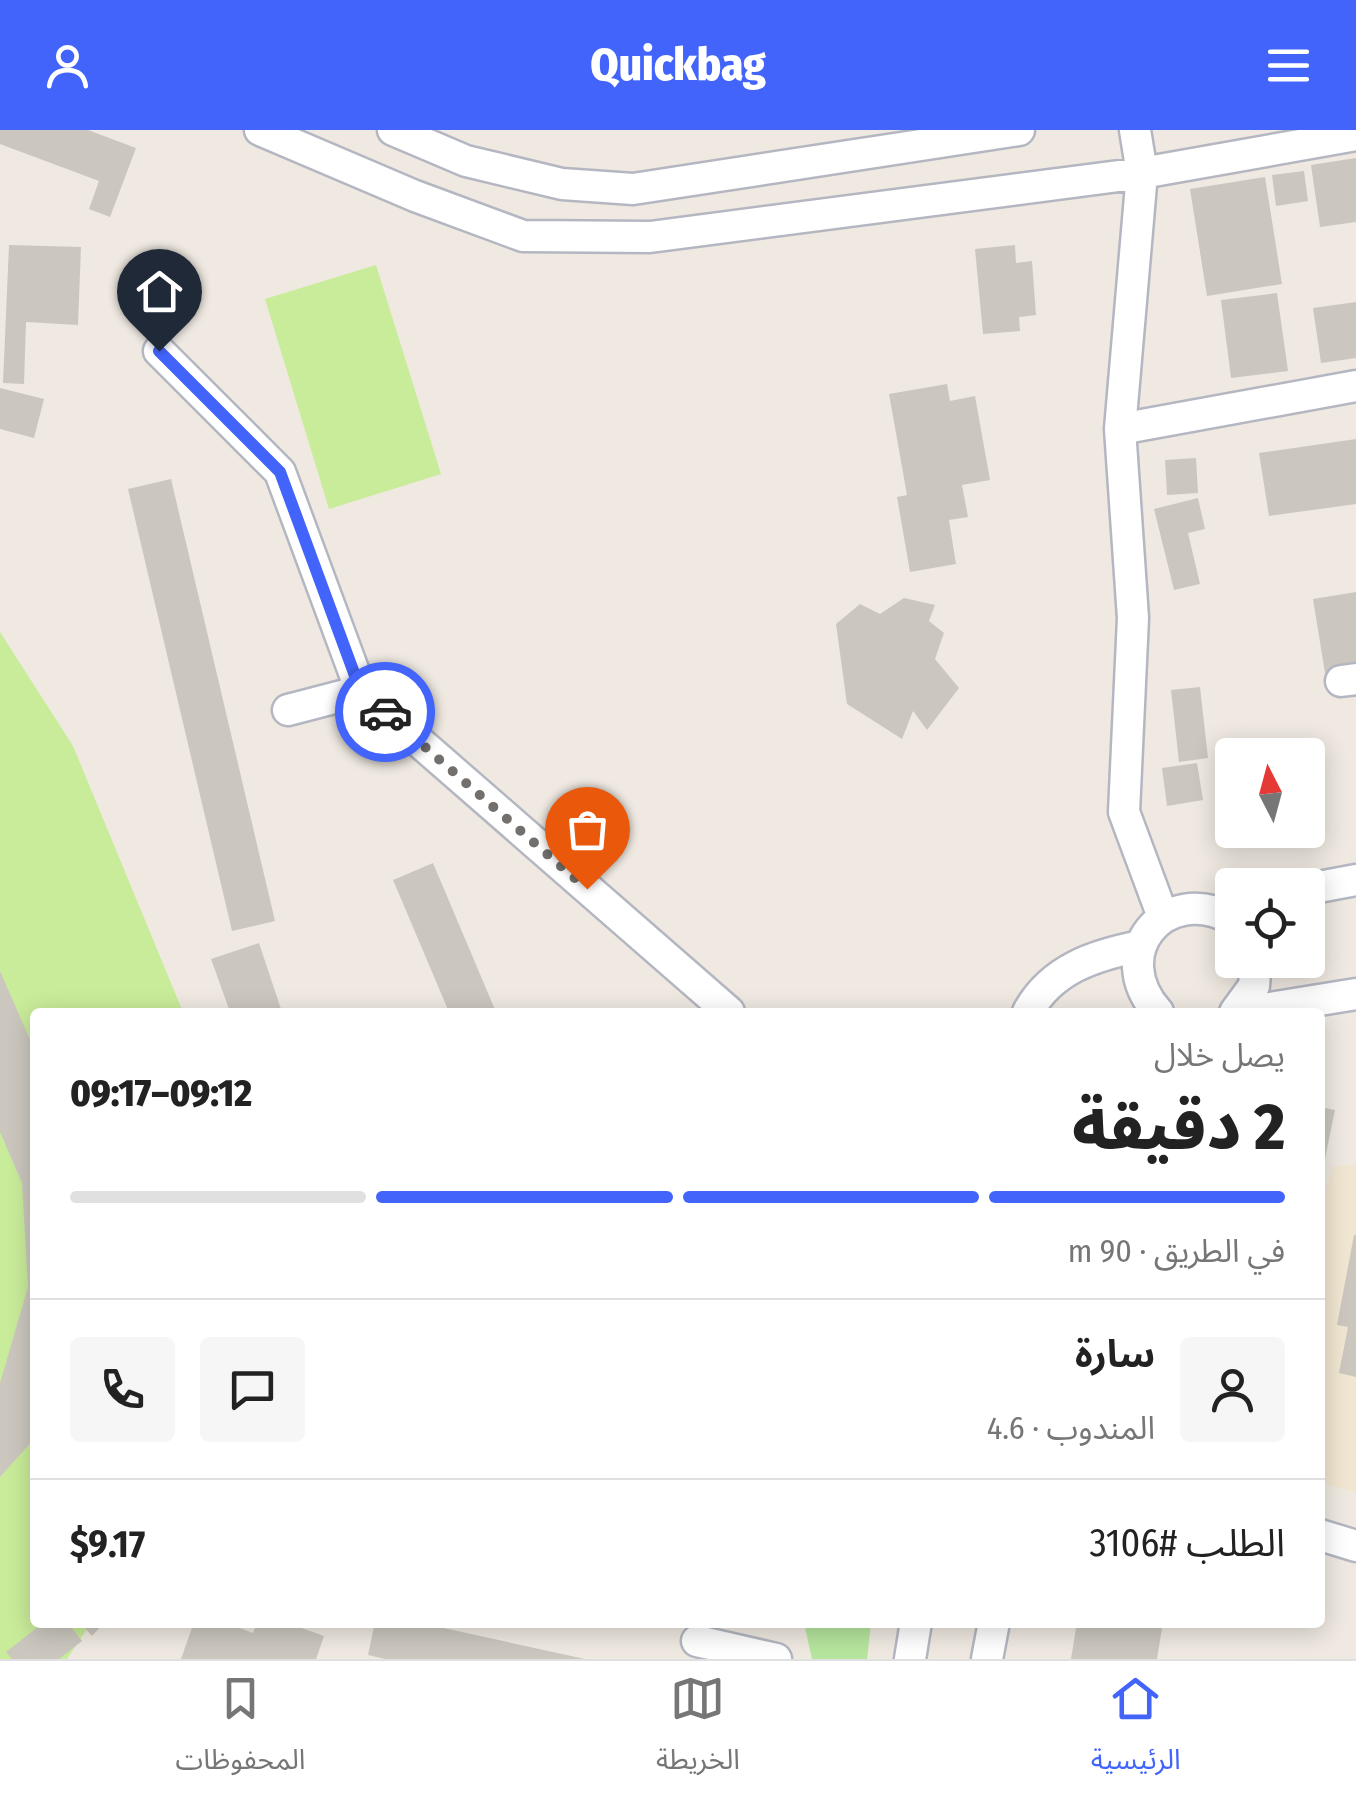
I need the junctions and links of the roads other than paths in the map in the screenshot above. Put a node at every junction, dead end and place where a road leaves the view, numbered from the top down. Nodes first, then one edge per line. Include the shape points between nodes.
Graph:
1 (260, 130) edge
2 (393, 130) edge
3 (1019, 130) edge
4 (1135, 130) edge
5 (1356, 135) edge
6 (1142, 173) junction
7 (159, 351) dead end
8 (1356, 386) edge
9 (1120, 429) junction
10 (361, 692) junction
11 (288, 710) dead end
12 (1356, 880) edge
13 (1325, 886) edge
14 (1215, 909) edge
15 (1164, 917) junction
16 (1141, 946) junction
17 (1255, 978) edge
18 (1356, 994) edge
19 (723, 1008) edge
20 (1030, 1008) edge
21 (1155, 1008) edge
22 (1238, 1008) edge
23 (1270, 1008) edge
24 (1325, 1537) edge
25 (1356, 1546) edge
26 (915, 1628) edge
27 (993, 1628) edge
28 (697, 1641) dead end
29 (776, 1659) edge
30 (910, 1659) edge
31 (986, 1659) edge

1 - 6 street via 523,236 650,237
2 - 3 street via 466,161 562,184 632,190
4 - 6 street
5 - 6 street
6 - 9 street
7 - 10 street via 280,472
8 - 9 street
9 - 15 street via 1133,618 1124,812
10 - 11 street
10 - 19 street
12 - 13 street
14 - 15 street via 1198,906
15 - 16 street
16 - 20 street via 1089,956
16 - 21 street via 1139,982
17 - 22 street
18 - 23 street
24 - 25 street
26 - 30 street
27 - 31 street
28 - 29 street

